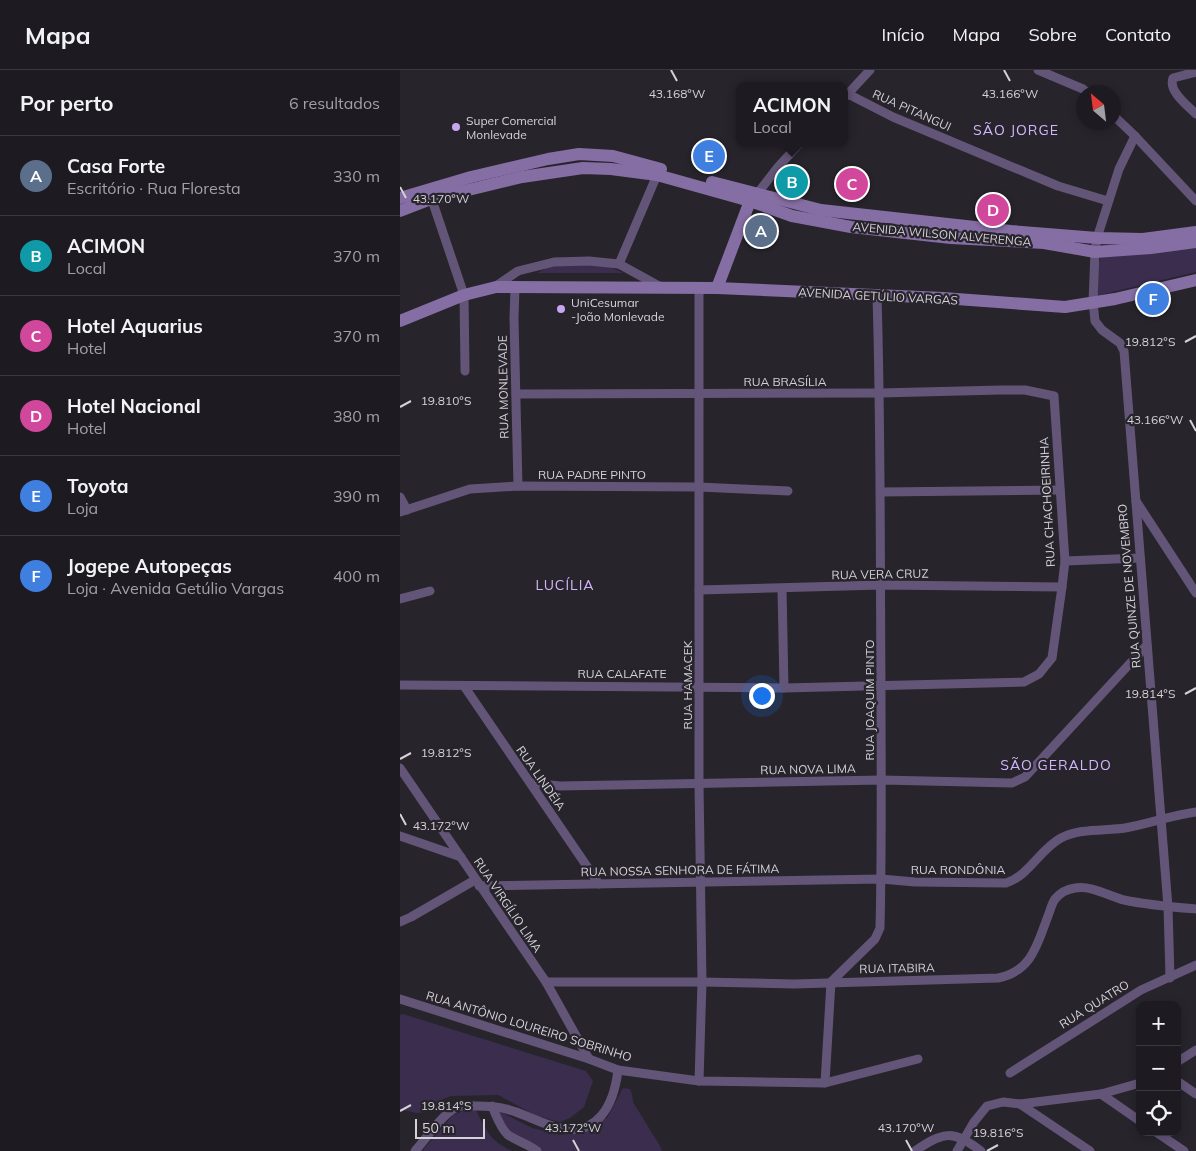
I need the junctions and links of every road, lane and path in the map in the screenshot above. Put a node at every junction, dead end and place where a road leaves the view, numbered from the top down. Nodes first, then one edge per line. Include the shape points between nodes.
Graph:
1 (870, 70) edge
2 (1038, 70) edge
3 (1196, 72) edge
4 (1076, 86) edge
5 (848, 94) edge
6 (848, 97) edge
7 (1196, 114) edge
8 (1121, 123) edge
9 (1135, 136) junction
10 (796, 147) edge
11 (657, 175) junction
12 (429, 194) junction
13 (754, 197) junction
14 (400, 198) edge
15 (1108, 201) junction
16 (1196, 201) edge
17 (400, 211) edge
18 (1196, 232) edge
19 (1097, 238) junction
20 (1196, 242) edge
21 (1095, 252) junction
22 (619, 264) junction
23 (1196, 280) edge
24 (496, 286) junction
25 (515, 288) junction
26 (664, 288) junction
27 (700, 288) junction
28 (717, 288) junction
29 (464, 295) junction
30 (877, 296) junction
31 (1093, 302) junction
32 (400, 321) edge
33 (465, 371) dead end
34 (880, 393) junction
35 (516, 394) junction
36 (698, 394) junction
37 (1054, 396) joint
38 (518, 486) junction
39 (699, 487) junction
40 (1060, 490) junction
41 (788, 491) dead end
42 (881, 492) junction
43 (400, 497) edge
44 (1134, 499) junction
45 (403, 511) edge
46 (1140, 558) junction
47 (1065, 561) junction
48 (881, 586) junction
49 (1062, 587) junction
50 (782, 589) junction
51 (699, 590) junction
52 (430, 591) dead end
53 (1196, 593) edge
54 (400, 599) edge
55 (1147, 645) junction
56 (1024, 682) joint
57 (400, 685) edge
58 (881, 685) junction
59 (464, 686) junction
60 (699, 686) junction
61 (784, 688) junction
62 (400, 768) edge
63 (882, 780) junction
64 (531, 783) junction
65 (699, 784) junction
66 (1196, 812) edge
67 (1161, 820) junction
68 (400, 836) edge
69 (461, 858) junction
70 (881, 879) junction
71 (477, 883) junction
72 (700, 883) junction
73 (599, 884) junction
74 (1168, 907) junction
75 (1196, 909) edge
76 (400, 922) edge
77 (1196, 965) edge
78 (1170, 978) junction
79 (546, 982) junction
80 (702, 982) junction
81 (831, 982) junction
82 (400, 999) edge
83 (1196, 1050) edge
84 (589, 1059) junction
85 (918, 1059) dead end
86 (1181, 1059) edge
87 (618, 1070) junction
88 (1010, 1073) dead end
89 (699, 1081) junction
90 (824, 1083) junction
91 (1181, 1083) edge
92 (1136, 1084) edge
93 (1101, 1094) junction
94 (1196, 1094) edge
95 (1020, 1104) junction
96 (492, 1106) junction
97 (1136, 1118) edge
98 (1162, 1136) edge
99 (965, 1139) junction
100 (415, 1151) edge
101 (537, 1151) edge
102 (915, 1151) edge
103 (957, 1151) edge
104 (981, 1151) edge
105 (1090, 1151) edge
106 (1184, 1151) edge

1 - 5 street
2 - 4 street
3 - 7 street via 1173,78 1171,83
6 - 15 street, RUA PITANGUI via 1058,186
8 - 9 street
9 - 15 street via 1118,169
9 - 16 street
10 - 13 street
11 - 12 main road, AVENIDA WILSON ALVERENGA via 583,168
11 - 13 main road, AVENIDA WILSON ALVERENGA
11 - 22 street
12 - 13 main road, AVENIDA WILSON ALVERENGA via 471,177 579,154 612,156 733,187 744,199
12 - 14 main road, AVENIDA WILSON ALVERENGA
12 - 17 main road, AVENIDA WILSON ALVERENGA
12 - 29 street
13 - 19 main road, AVENIDA WILSON ALVERENGA via 821,210
13 - 21 main road, AVENIDA WILSON ALVERENGA via 792,216 852,227 951,238 1044,243
13 - 28 main road
15 - 19 street
18 - 19 main road, AVENIDA WILSON ALVERENGA via 1142,239
19 - 21 street
20 - 21 main road, AVENIDA WILSON ALVERENGA
21 - 31 street
22 - 24 street, AVENIDA GETÚLIO VARGAS via 554,262 518,271
22 - 26 street, AVENIDA GETÚLIO VARGAS
23 - 31 main road, AVENIDA GETÚLIO VARGAS
24 - 25 main road, AVENIDA GETÚLIO VARGAS
24 - 29 main road, AVENIDA GETÚLIO VARGAS
25 - 26 main road, AVENIDA GETÚLIO VARGAS
25 - 35 street, RUA MONLEVADE
26 - 27 main road, AVENIDA GETÚLIO VARGAS
27 - 28 main road, AVENIDA GETÚLIO VARGAS
27 - 36 street, RUA HAMACEK
28 - 30 main road, AVENIDA GETÚLIO VARGAS
29 - 32 main road, AVENIDA GETÚLIO VARGAS
29 - 33 street
30 - 31 main road, AVENIDA GETÚLIO VARGAS via 1065,307
30 - 34 street, RUA JOAQUIM PINTO
31 - 44 street, RUA QUINZE DE NOVEMBRO via 1095,321 1120,342 1124,351
34 - 36 street, RUA BRASÍLIA
34 - 37 street, RUA BRASÍLIA via 1025,390
34 - 42 street, RUA JOAQUIM PINTO
35 - 36 street, RUA BRASÍLIA
35 - 38 street, RUA MONLEVADE
36 - 39 street, RUA HAMACEK
37 - 40 street, RUA CHACHOEIRINHA
38 - 39 street, RUA PADRE PINTO
38 - 45 street, RUA PADRE PINTO via 470,489
39 - 41 street, RUA PADRE PINTO
39 - 51 street, RUA HAMACEK
40 - 42 street
40 - 47 street, RUA CHACHOEIRINHA
42 - 48 street, RUA JOAQUIM PINTO
43 - 45 street
44 - 46 street, RUA QUINZE DE NOVEMBRO
44 - 53 street
46 - 47 street
46 - 55 street, RUA QUINZE DE NOVEMBRO
47 - 49 street, RUA CHACHOEIRINHA
48 - 49 street, RUA VERA CRUZ
48 - 50 street, RUA VERA CRUZ
48 - 58 street, RUA JOAQUIM PINTO
49 - 56 street, RUA CHACHOEIRINHA via 1052,658 1039,674
50 - 51 street, RUA VERA CRUZ
50 - 61 street
51 - 60 street, RUA HAMACEK
52 - 54 street
55 - 63 street, RUA NOVA LIMA via 1025,777 1012,783 996,784
55 - 67 street, RUA QUINZE DE NOVEMBRO
56 - 58 street, RUA CALAFATE
57 - 59 street, RUA CALAFATE
58 - 61 street, RUA CALAFATE
58 - 63 street, RUA JOAQUIM PINTO
59 - 60 street, RUA CALAFATE
59 - 64 street, RUA LINDÉIA
60 - 61 street, RUA CALAFATE
60 - 65 street, RUA HAMACEK
62 - 69 street, RUA VIRGÍLIO LIMA
63 - 65 street, RUA NOVA LIMA
63 - 70 street, RUA JOAQUIM PINTO
64 - 65 street, RUA NOVA LIMA via 560,786
64 - 73 street, RUA LINDÉIA
65 - 72 street, RUA HAMACEK
66 - 67 street, RUA RONDÔNIA
67 - 70 street, RUA RONDÔNIA via 1064,836 1054,842 1028,870 1006,883
67 - 74 street, RUA QUINZE DE NOVEMBRO
68 - 69 street
69 - 71 street, RUA VIRGÍLIO LIMA
70 - 72 street, RUA NOSSA SENHORA DE FÁTIMA
70 - 81 street, RUA JOAQUIM PINTO via 880,928 875,939
71 - 73 street, RUA NOSSA SENHORA DE FÁTIMA
71 - 76 street
71 - 79 street, RUA VIRGÍLIO LIMA
72 - 73 street, RUA NOSSA SENHORA DE FÁTIMA
72 - 80 street, RUA HAMACEK
74 - 75 street, RUA ITABIRA
74 - 78 street, RUA QUINZE DE NOVEMBRO
74 - 81 street, RUA ITABIRA via 1077,888 1064,891 1055,899 1033,955 1011,975
77 - 78 street, RUA QUATRO
78 - 88 street, RUA QUATRO via 1141,990
79 - 80 street, RUA ITABIRA
79 - 84 street, RUA VIRGÍLIO LIMA
80 - 81 street, RUA ITABIRA
80 - 89 street, RUA HAMACEK
81 - 90 street
82 - 84 street, RUA ANTÔNIO LOUREIRO SOBRINHO
83 - 86 street
84 - 87 street, RUA ANTÔNIO LOUREIRO SOBRINHO
85 - 90 street, RUA ANTÔNIO LOUREIRO SOBRINHO
87 - 89 street, RUA ANTÔNIO LOUREIRO SOBRINHO
87 - 96 street via 616,1086 605,1113 584,1127 556,1128
89 - 90 street, RUA ANTÔNIO LOUREIRO SOBRINHO
91 - 94 street
92 - 93 street
93 - 95 street
93 - 97 street
95 - 99 street via 1003,1102 986,1106
95 - 105 street
96 - 100 street via 463,1106 450,1111
96 - 101 street via 509,1135
98 - 106 street
99 - 102 street via 948,1135
99 - 103 street
99 - 104 street

